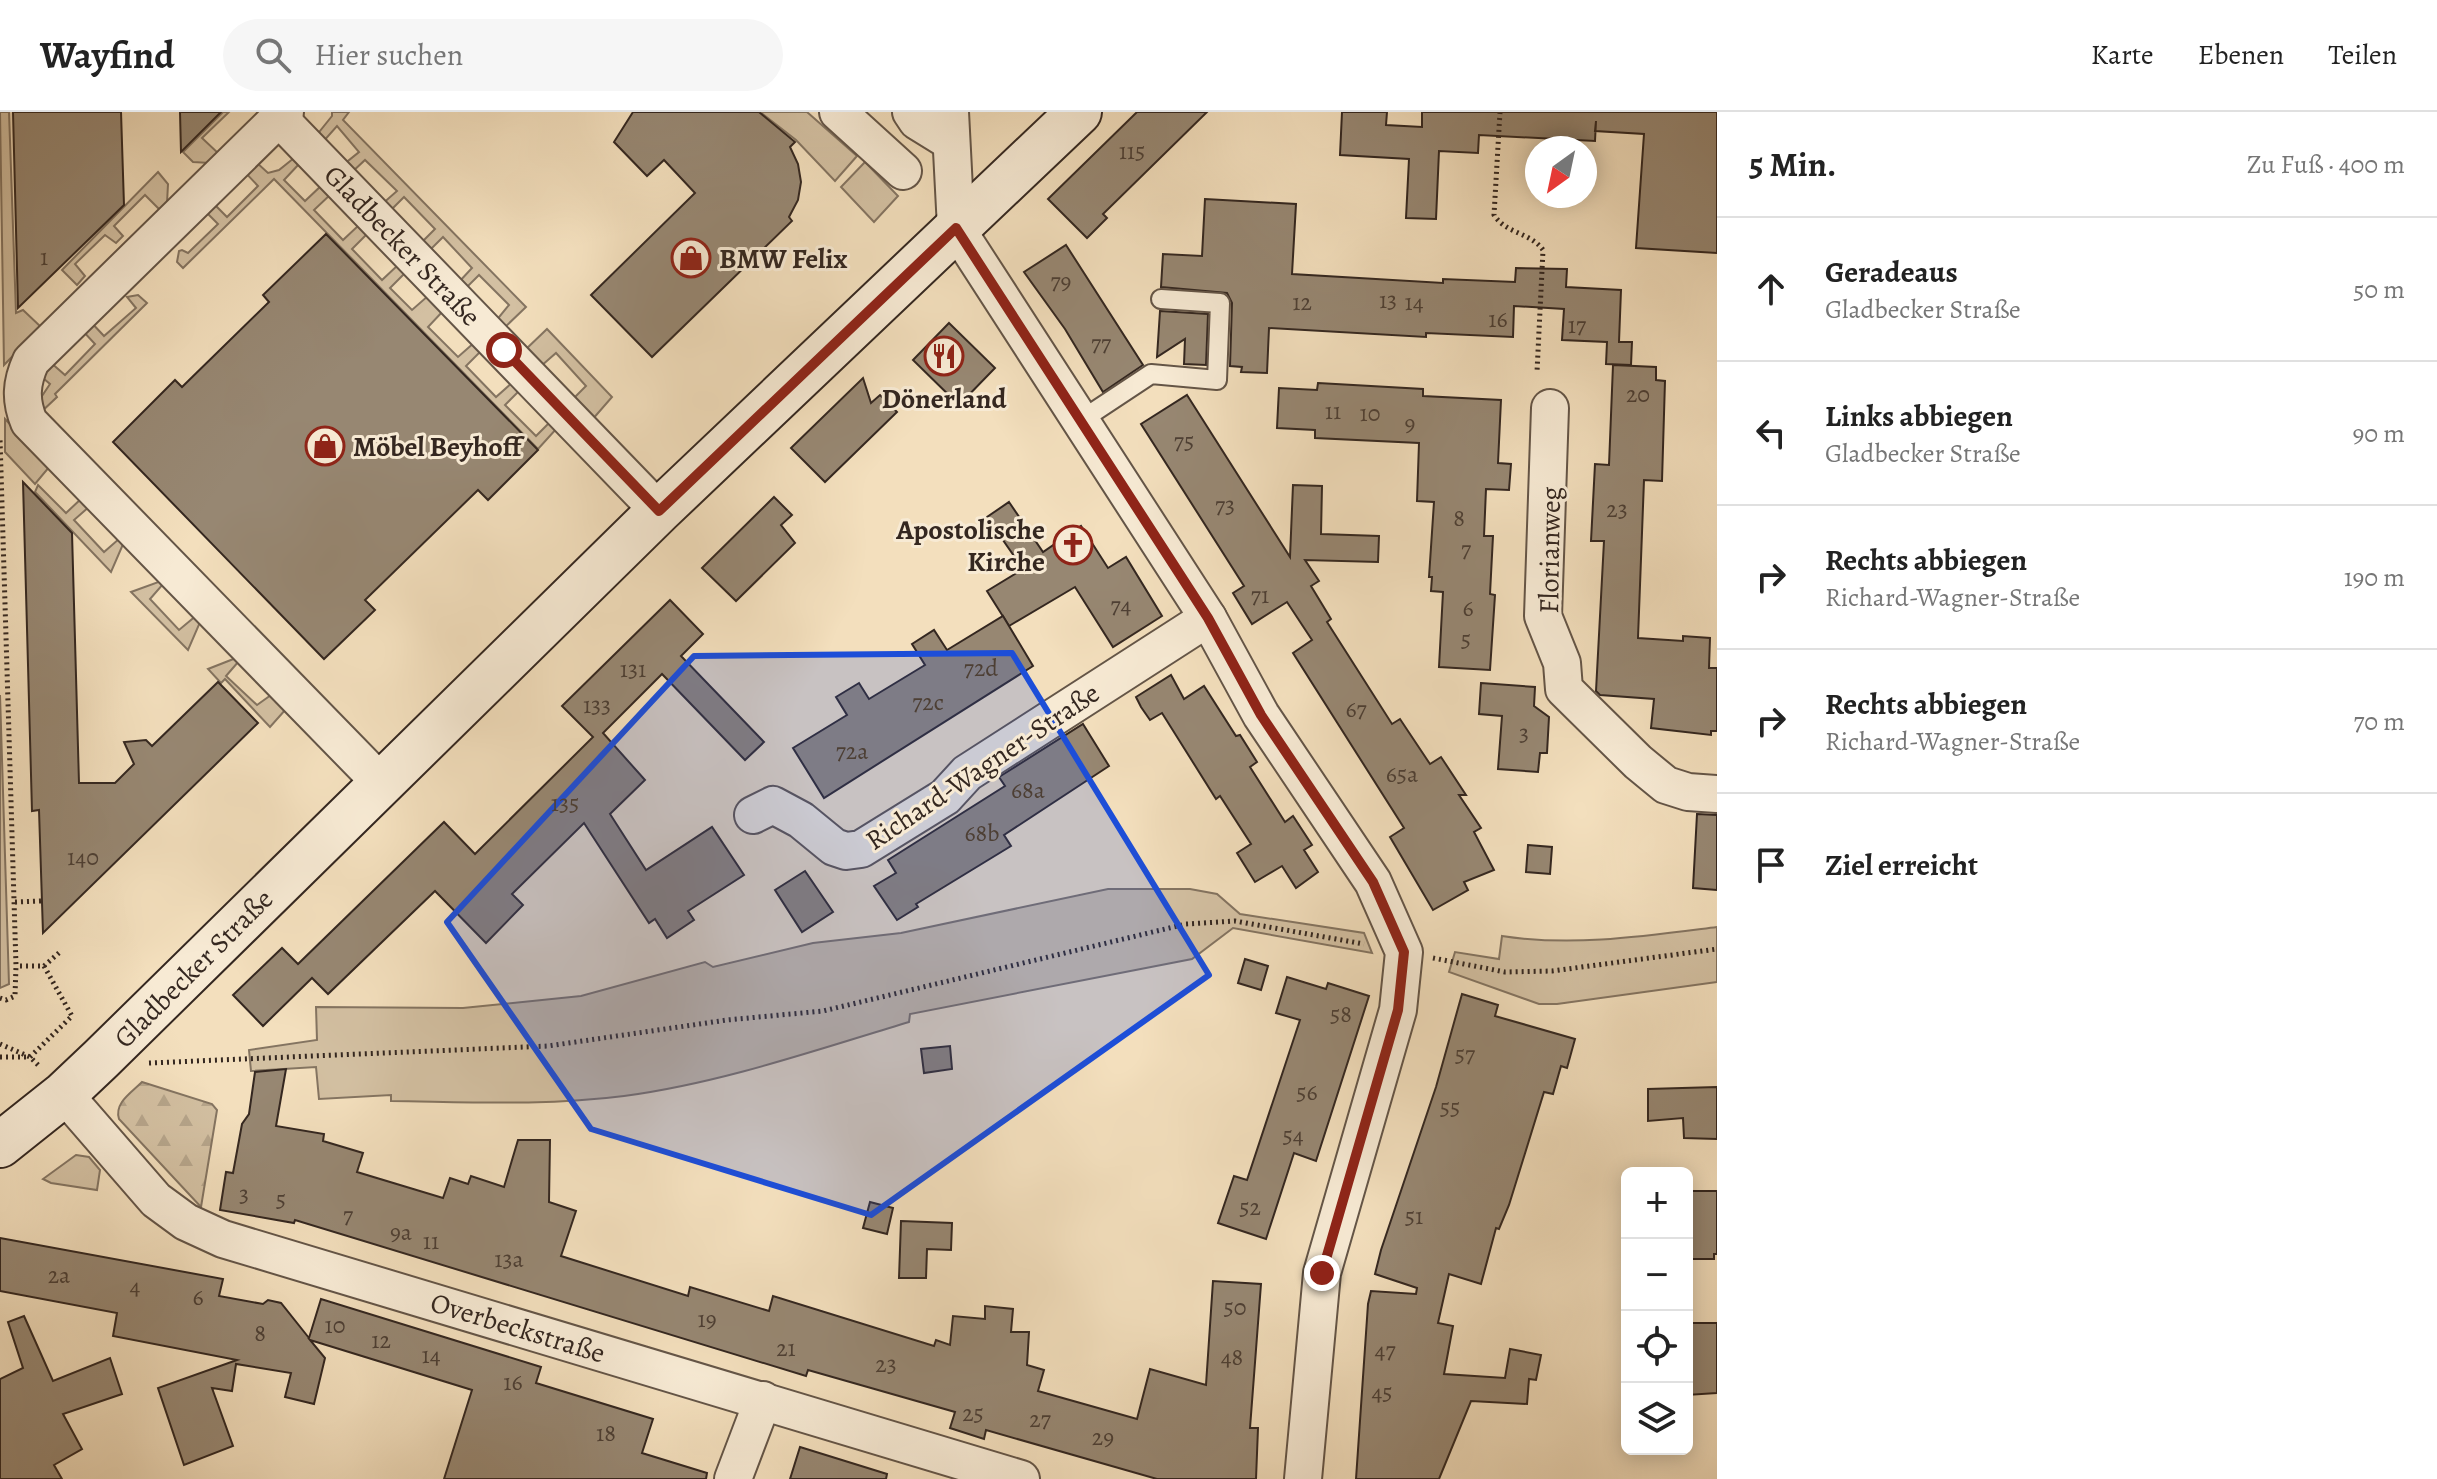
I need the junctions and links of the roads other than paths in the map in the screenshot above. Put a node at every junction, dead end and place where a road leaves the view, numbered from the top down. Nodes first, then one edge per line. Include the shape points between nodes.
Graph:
1 (838, 112) edge
2 (911, 112) edge
3 (1079, 112) edge
4 (282, 115) edge
5 (951, 127) edge
6 (903, 171) dead end
7 (956, 228) junction
8 (1161, 299) dead end
9 (1550, 408) dead end
10 (1080, 421) junction
11 (659, 511) junction
12 (1208, 618) junction
13 (381, 783) junction
14 (1717, 794) edge
15 (753, 815) dead end
16 (64, 1094) junction
17 (0, 1145) edge
18 (763, 1400) junction
19 (733, 1479) edge
20 (1021, 1479) edge
21 (1303, 1479) edge

1 - 6 street
2 - 5 street via 917,121
3 - 7 main road, Gladbecker Straße
4 - 11 street, Gladbecker Straße
4 - 13 street via 31,361 23,407 29,422
5 - 7 street
7 - 10 street
7 - 11 main road, Gladbecker Straße
8 - 10 lane via 1220,303 1217,380 1151,374
9 - 14 street, Florianweg via 1543,616 1562,663 1564,689 1666,785
10 - 12 street
11 - 13 main road, Gladbecker Straße
12 - 15 street, Richard-Wagner-Straße via 967,773 945,797 861,849 834,847 773,805
12 - 21 street via 1261,715 1373,882 1404,952 1398,1010 1322,1273
13 - 16 main road, Gladbecker Straße
16 - 17 main road, Gladbecker Straße
16 - 18 street, Overbeckstraße via 156,1200 223,1239
18 - 19 street
18 - 20 street, Overbeckstraße

